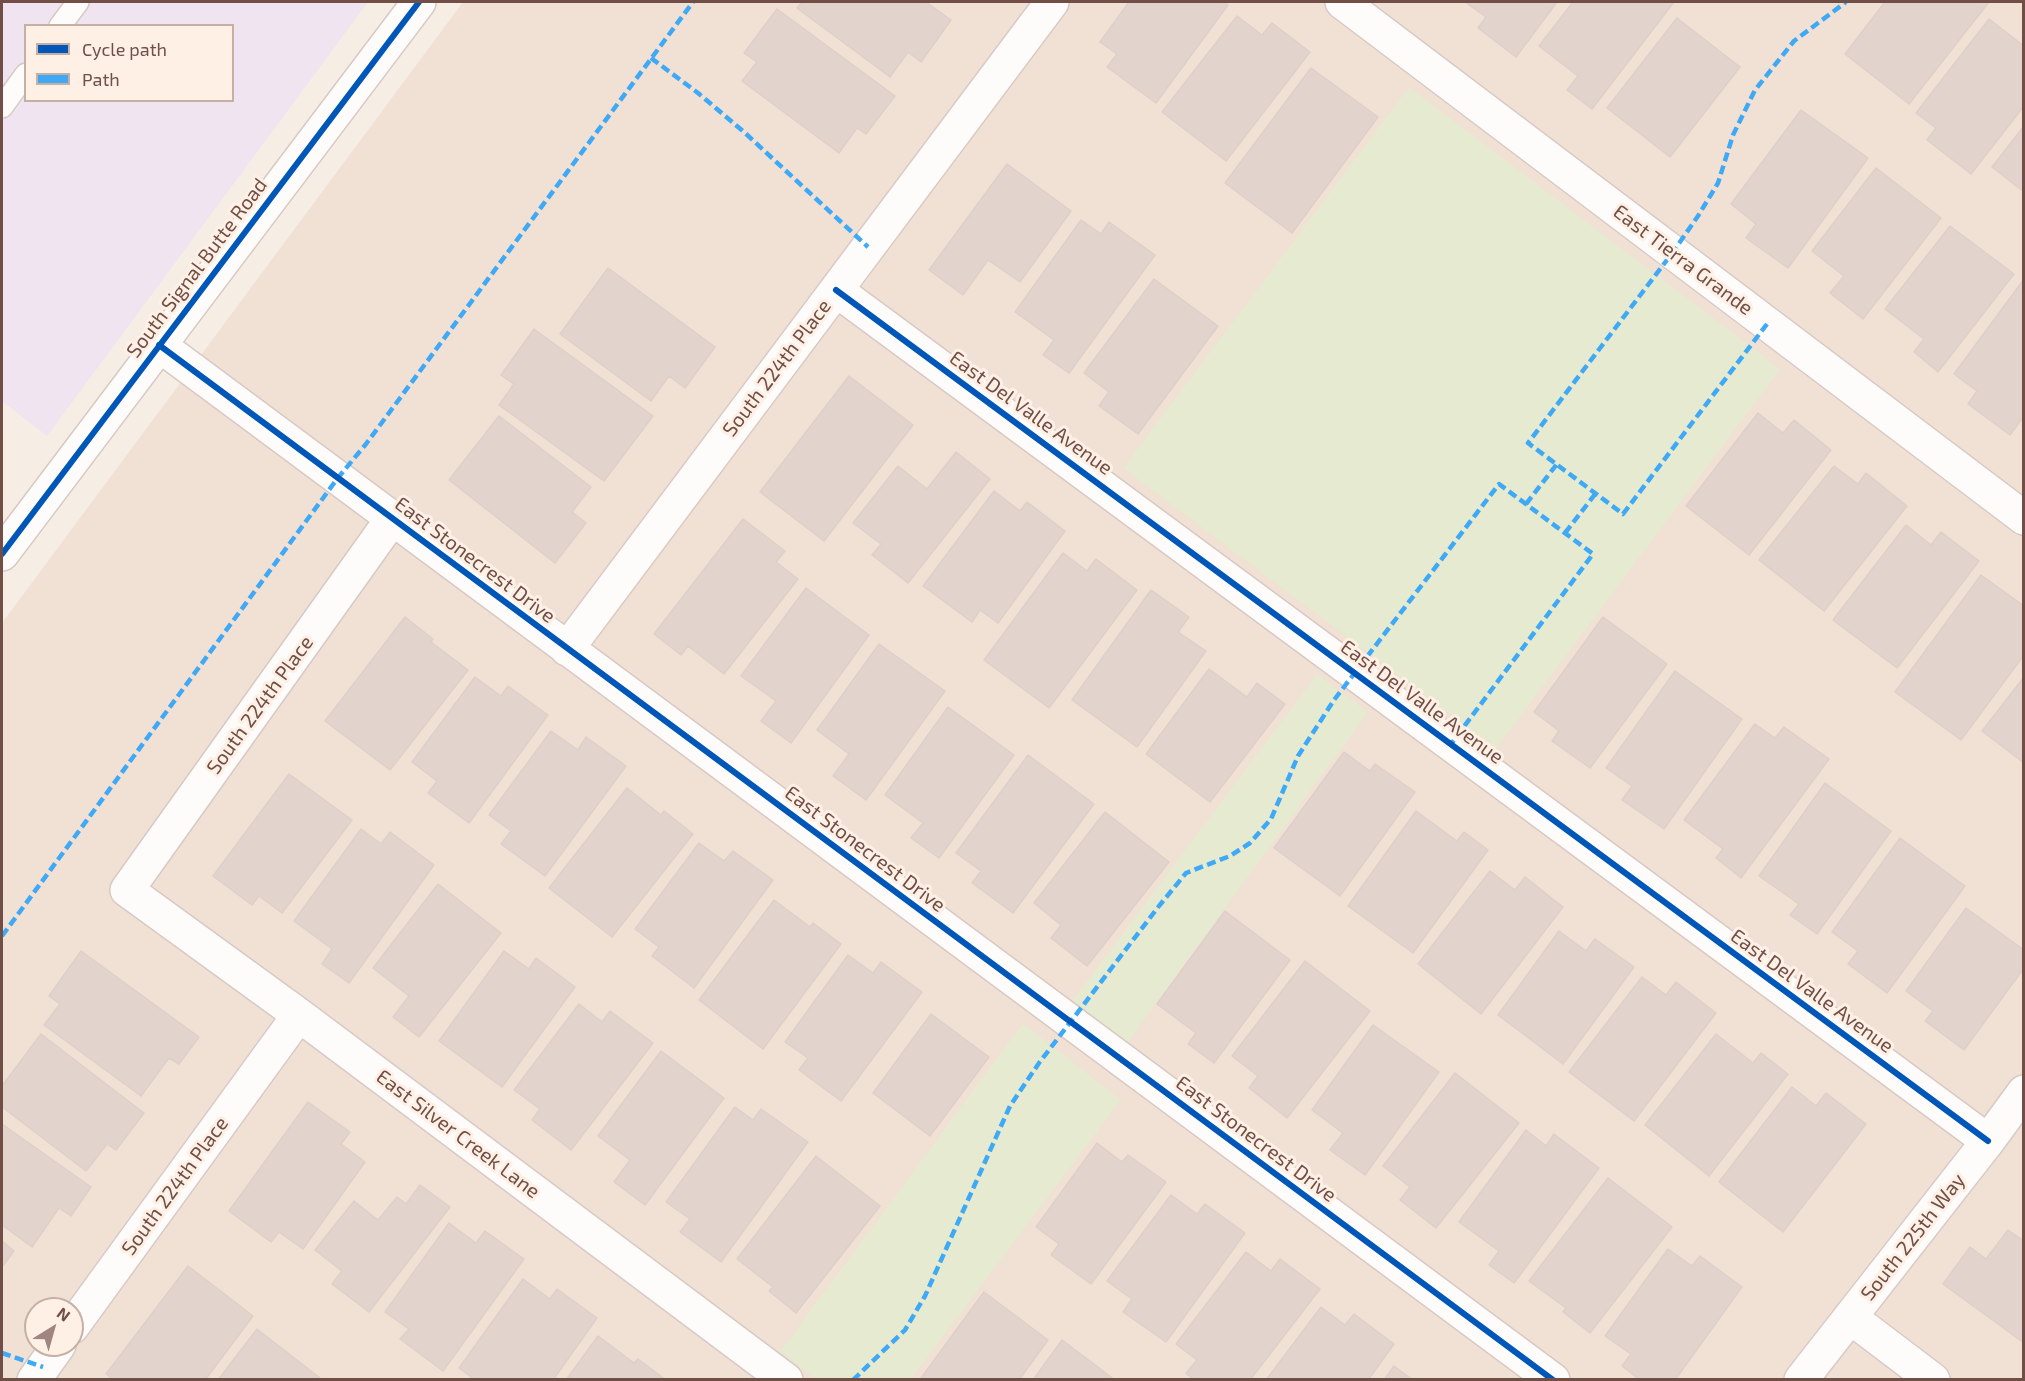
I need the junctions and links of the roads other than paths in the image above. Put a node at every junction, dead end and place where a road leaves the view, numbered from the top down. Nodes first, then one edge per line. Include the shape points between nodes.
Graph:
1 (78, 2) edge
2 (419, 2) edge
3 (1052, 2) edge
4 (1342, 2) edge
5 (62, 24) edge
6 (24, 77) edge
7 (2, 107) edge
8 (836, 290) junction
9 (159, 345) junction
10 (2024, 518) edge
11 (392, 519) junction
12 (2, 554) edge
13 (567, 649) junction
14 (128, 890) joint
15 (299, 1015) junction
16 (2024, 1092) edge
17 (1988, 1141) junction
18 (84, 1311) edge
19 (1850, 1317) junction
20 (50, 1357) edge
21 (34, 1380) edge
22 (786, 1380) edge
23 (1553, 1380) edge
24 (1801, 1380) edge
25 (1933, 1380) edge

1 - 5 lane
2 - 9 street, South Signal Butte Road
3 - 8 street, South 224th Place
4 - 10 street, East Tierra Grande
6 - 7 lane
8 - 13 street, South 224th Place
8 - 17 street, East Del Valle Avenue
9 - 11 street, East Stonecrest Drive
9 - 12 street, South Signal Butte Road
11 - 13 street, East Stonecrest Drive
11 - 14 street, South 224th Place
13 - 23 street, East Stonecrest Drive
14 - 15 street, East Silver Creek Lane
15 - 18 street, South 224th Place
15 - 22 street, East Silver Creek Lane
16 - 17 street, South 225th Way
17 - 19 street, South 225th Way
19 - 24 street, South 225th Way
19 - 25 street
20 - 21 street

